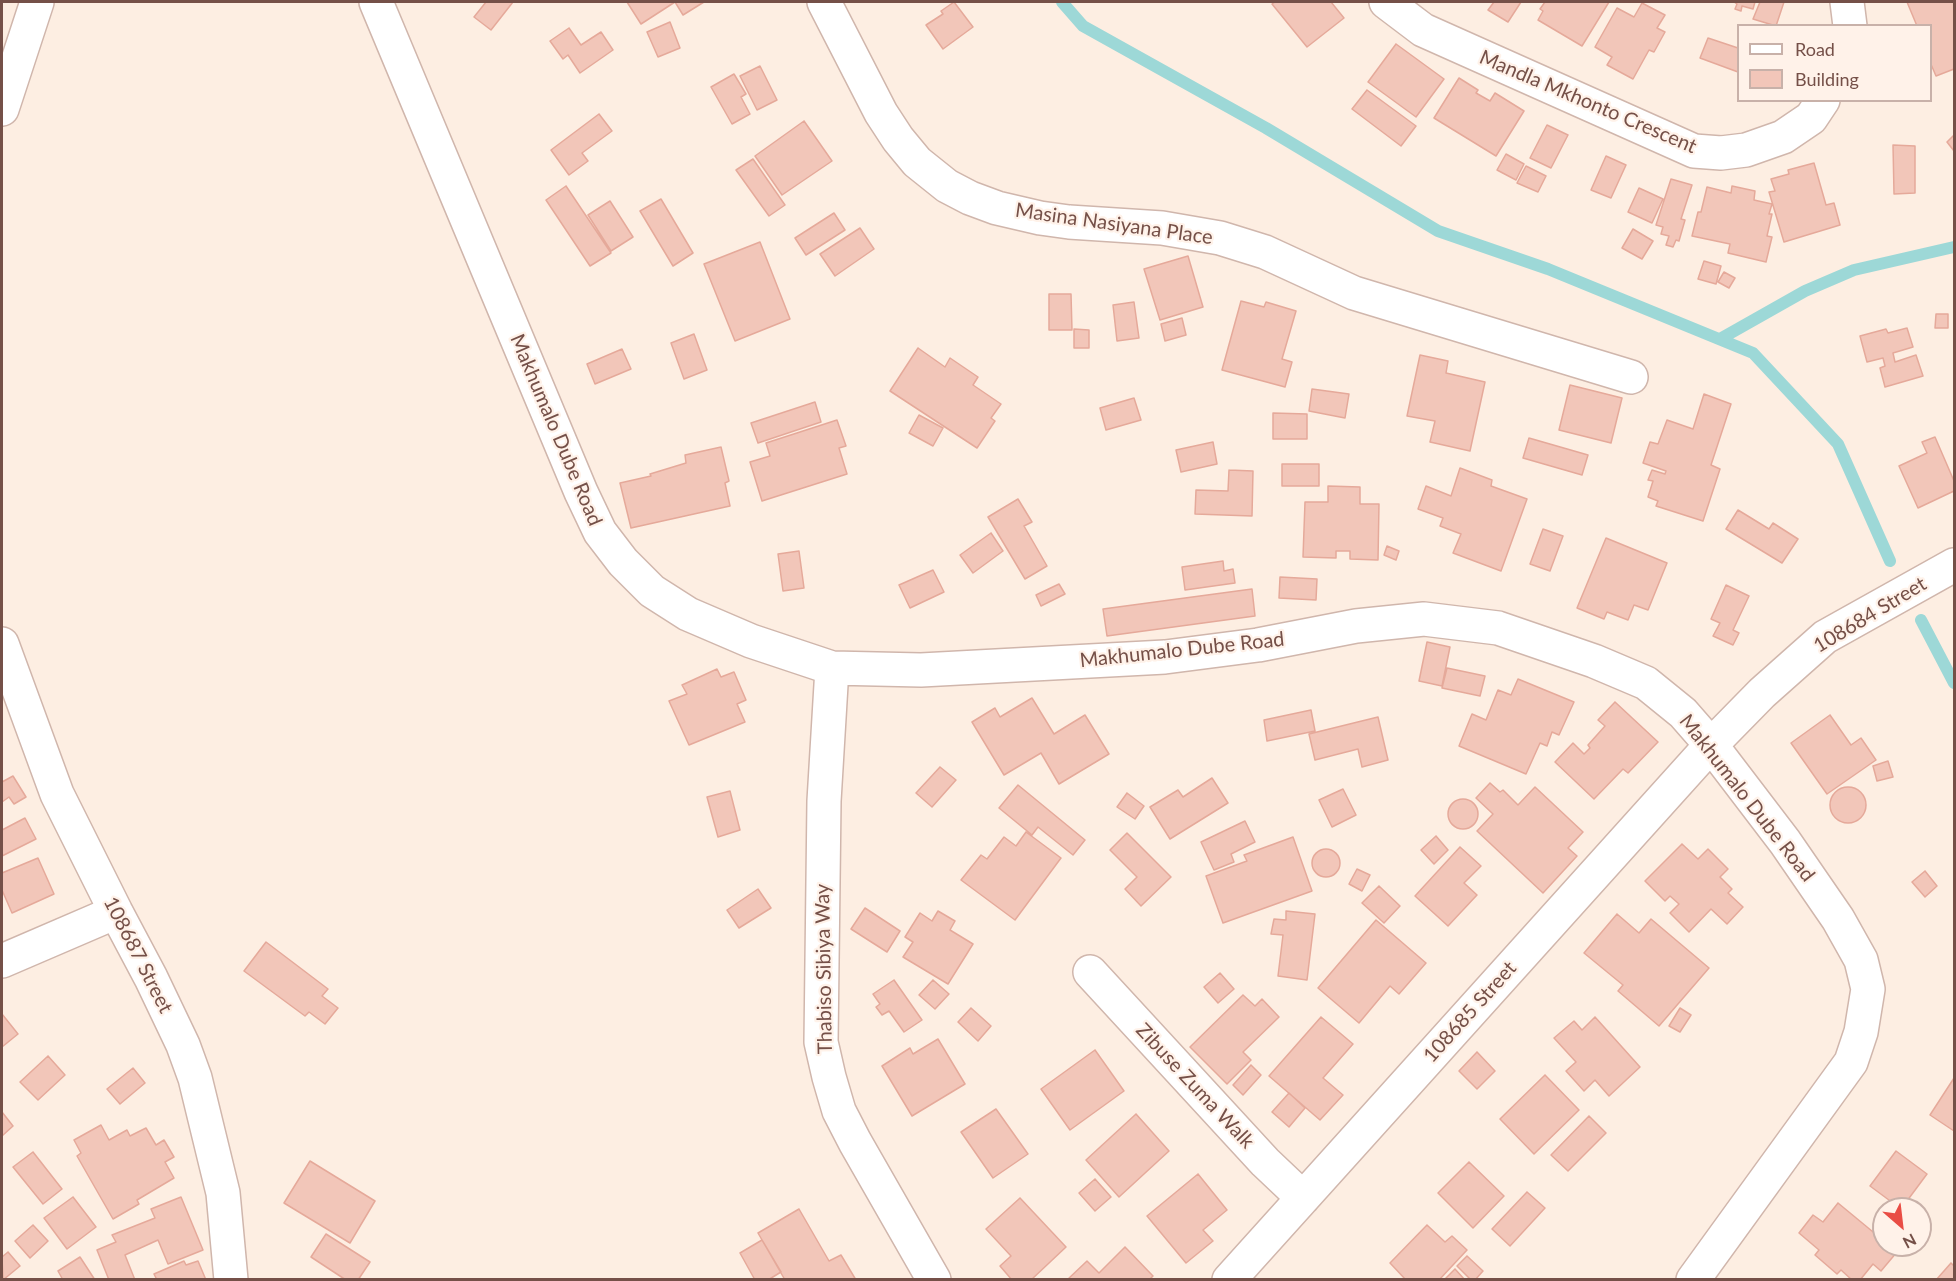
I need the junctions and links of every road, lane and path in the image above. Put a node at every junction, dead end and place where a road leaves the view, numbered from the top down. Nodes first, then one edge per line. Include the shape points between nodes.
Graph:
1 (37, 2) edge
2 (376, 2) edge
3 (824, 2) edge
4 (1386, 2) edge
5 (1847, 2) edge
6 (1850, 24) edge
7 (1822, 102) edge
8 (2, 109) edge
9 (1631, 377) dead end
10 (1954, 565) edge
11 (2, 644) edge
12 (832, 668) junction
13 (1711, 745) junction
14 (116, 912) junction
15 (2, 961) edge
16 (1090, 972) dead end
17 (1303, 1198) junction
18 (231, 1280) edge
19 (934, 1280) edge
20 (1229, 1280) edge
21 (1693, 1280) edge

1 - 8 street
2 - 12 street, Makhumalo Dube Road via 600,532 652,591 688,614 751,641
3 - 9 street, Masina Nasiyana Place via 898,139 917,162 969,198 1040,218 1162,228 1220,238 1265,252 1354,293
4 - 7 street, Mandla Mkhonto Crescent via 1422,30 1694,151 1746,150 1784,137 1811,118
5 - 6 street
10 - 13 street, 108684 Street via 1825,637
11 - 14 street, 108687 Street via 57,794
12 - 13 street, Makhumalo Dube Road via 921,670 1165,657 1424,619 1498,628 1594,661 1646,684 1683,713
12 - 19 street, Thabiso Sibiya Way via 824,801 821,1042 839,1111
13 - 17 street, 108685 Street
13 - 21 street, Makhumalo Dube Road via 1838,920 1861,960 1868,989 1851,1062
14 - 15 street
14 - 18 street, 108687 Street via 161,997 195,1078 223,1193
16 - 17 street, Zibuse Zuma Walk
17 - 20 street, 108685 Street

